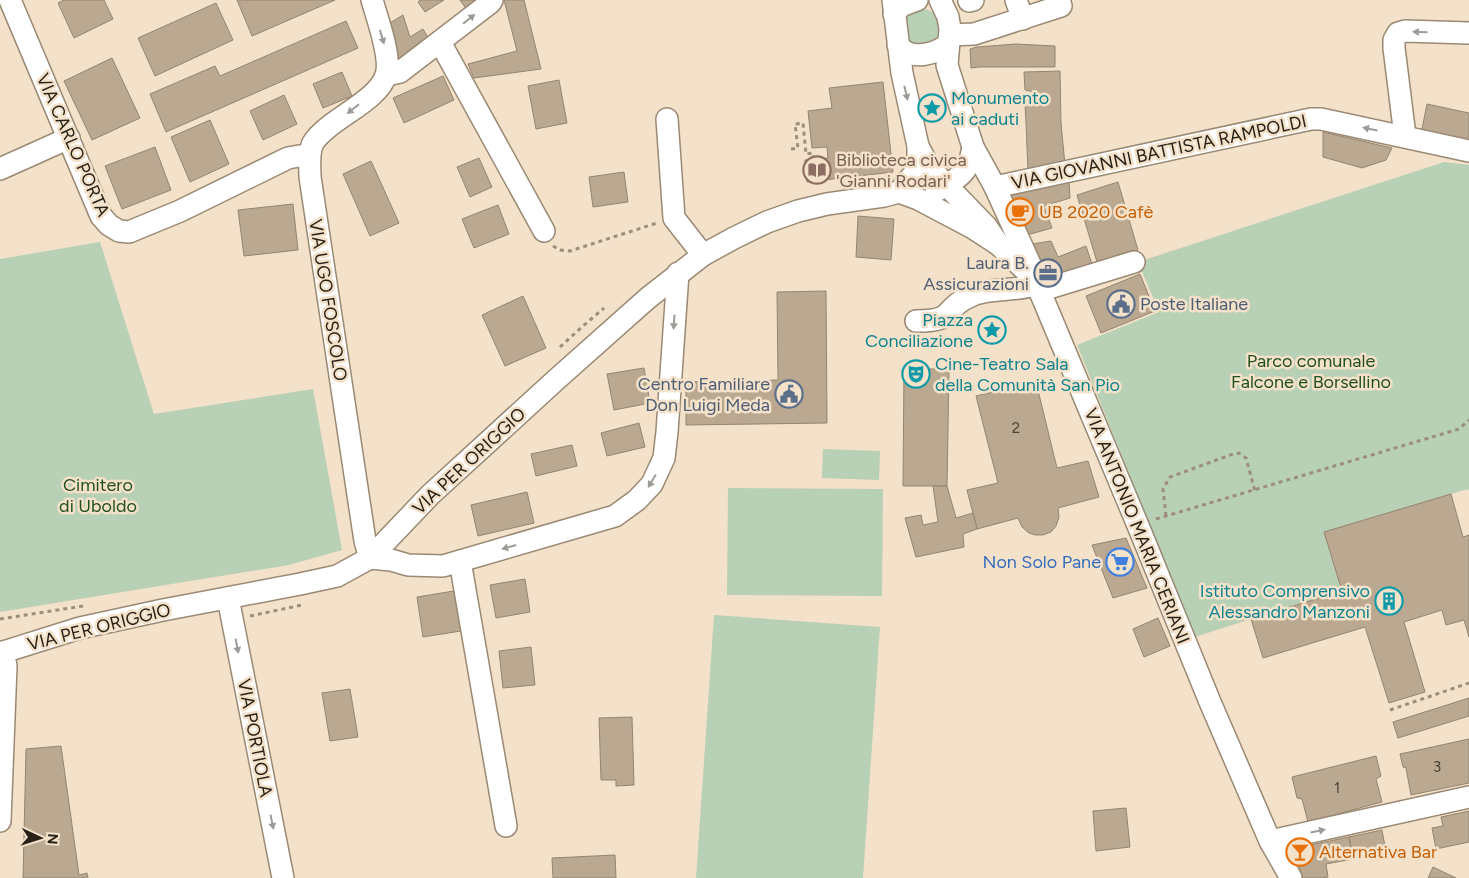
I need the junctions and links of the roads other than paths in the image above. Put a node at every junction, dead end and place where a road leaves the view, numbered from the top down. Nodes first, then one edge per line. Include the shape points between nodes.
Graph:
1 (10, 0) edge
2 (372, 0) edge
3 (492, 0) edge
4 (917, 0) edge
5 (1059, 0) edge
6 (939, 2) edge
7 (894, 7) edge
8 (1020, 10) edge
9 (1469, 33) edge
10 (949, 39) junction
11 (440, 42) junction
12 (898, 45) junction
13 (386, 75) junction
14 (668, 119) dead end
15 (1406, 136) junction
16 (69, 138) junction
17 (918, 146) junction
18 (973, 147) junction
19 (1469, 151) edge
20 (310, 157) junction
21 (0, 169) edge
22 (948, 185) junction
23 (995, 187) junction
24 (908, 196) junction
25 (544, 231) road end
26 (999, 245) junction
27 (703, 255) junction
28 (1134, 262) dead end
29 (678, 273) junction
30 (1036, 283) junction
31 (916, 321) dead end
32 (370, 558) junction
33 (460, 561) junction
34 (228, 598) junction
35 (1, 648) edge
36 (1469, 797) edge
37 (0, 821) edge
38 (506, 826) dead end
39 (1270, 841) junction
40 (283, 878) edge
41 (1291, 878) edge

1 - 16 street, VIA CARLO PORTA
2 -> 13 street via 385,47
11 -> 3 street
4 - 7 street
5 - 8 street via 1061,6
6 - 10 street, VIA ANTONIO MARIA CERIANI via 948,16
7 - 12 street
8 - 10 street via 974,34
9 -> 15 street via 1398,33 1394,48
10 - 12 street via 938,50 918,54 905,52
10 - 18 street, VIA ANTONIO MARIA CERIANI via 947,65
11 - 13 street via 400,72
11 - 25 street
12 -> 17 street
13 -> 20 street, VIA UGO FOSCOLO via 380,89 322,133 313,144
14 - 27 street via 674,218
15 - 19 street, VIA GIOVANNI BATTISTA RAMPOLDI
15 -> 23 street, VIA GIOVANNI BATTISTA RAMPOLDI via 1311,119
16 - 20 street, VIA CARLO PORTA via 101,216 119,232 129,232 180,211 288,158
16 - 21 street
17 - 22 street via 929,167
17 - 24 street via 918,164
18 - 22 street, VIA PER ORIGGIO via 969,164
18 - 23 street, VIA ANTONIO MARIA CERIANI
20 - 32 street, VIA UGO FOSCOLO via 320,246
22 - 24 street, VIA PER ORIGGIO
22 - 26 street
23 - 30 street, VIA ANTONIO MARIA CERIANI
24 - 26 street
24 - 27 street, VIA PER ORIGGIO via 884,196 798,211 767,222
26 - 30 street
27 - 29 street, VIA PER ORIGGIO
28 - 30 street
29 - 32 street, VIA PER ORIGGIO via 430,495
29 -> 33 street via 664,458 652,484 637,500 614,516
30 - 31 street via 1026,288 976,294 955,305 944,316
30 - 39 street, VIA ANTONIO MARIA CERIANI
32 - 33 street via 408,565 443,566
32 - 34 street, VIA PER ORIGGIO via 338,576
33 - 38 street
34 - 35 street, VIA PER ORIGGIO via 80,628
34 -> 40 street, VIA PORTIOLA
35 - 37 street, VIA PER ORIGGIO via 6,666
39 -> 36 street
39 - 41 street, VIA ANTONIO MARIA CERIANI

